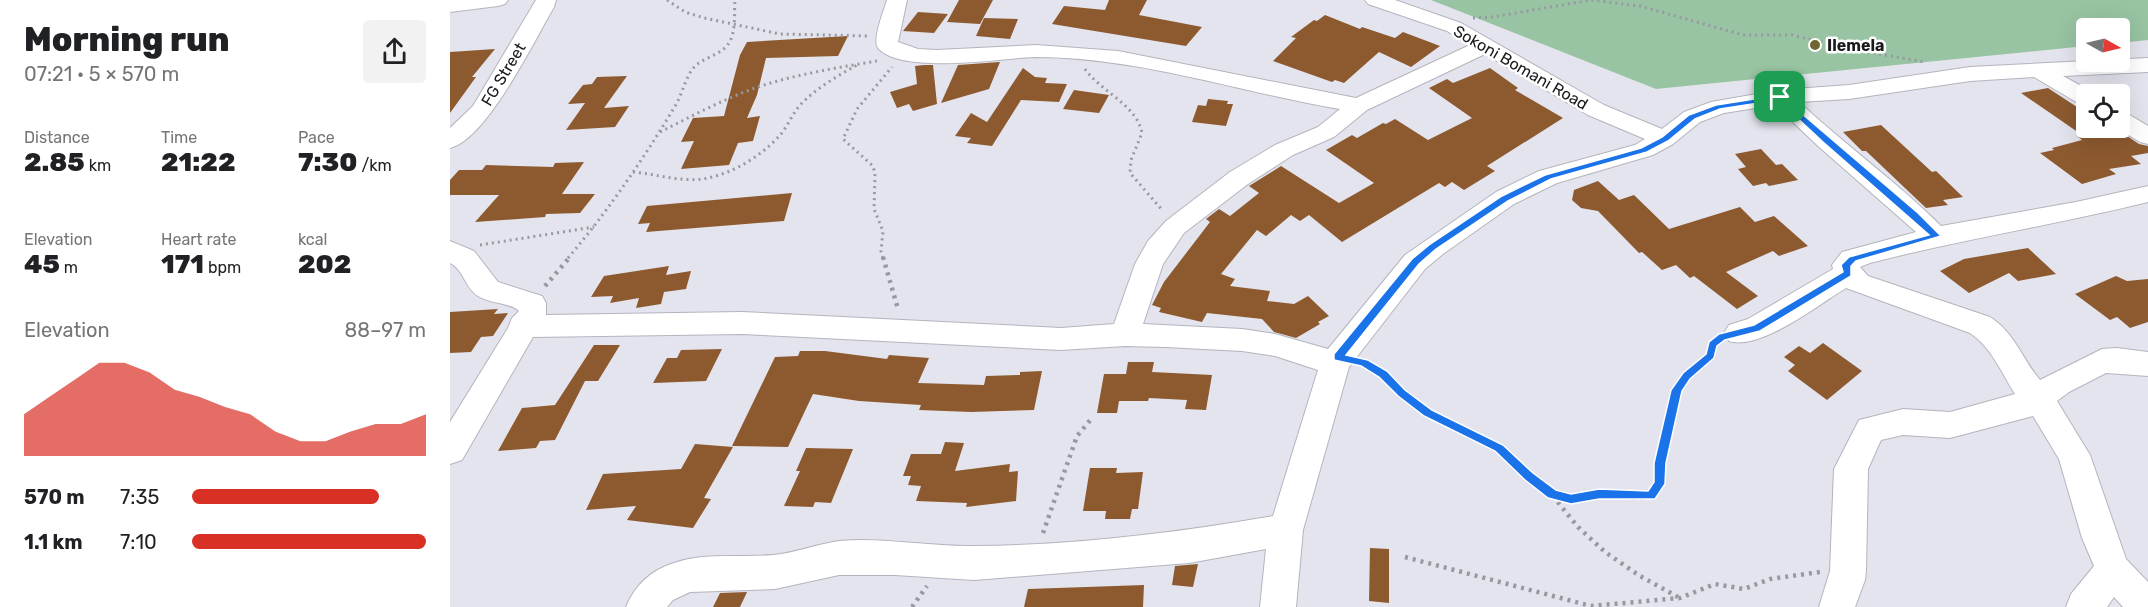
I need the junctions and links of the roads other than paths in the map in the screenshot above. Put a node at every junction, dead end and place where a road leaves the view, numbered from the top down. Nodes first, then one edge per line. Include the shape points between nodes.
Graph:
1 (498, 0) edge
2 (546, 0) edge
3 (897, 0) edge
4 (1375, 0) edge
5 (450, 6) edge
6 (1487, 45) junction
7 (2148, 65) edge
8 (2037, 70) junction
9 (2076, 92) edge
10 (1780, 97) junction
11 (1359, 105) junction
12 (2130, 125) edge
13 (2148, 137) edge
14 (1665, 139) junction
15 (450, 141) edge
16 (2148, 194) edge
17 (1936, 236) junction
18 (462, 248) edge
19 (1848, 273) junction
20 (527, 314) junction
21 (1739, 333) road end
22 (1125, 335) junction
23 (1336, 360) junction
24 (2148, 364) edge
25 (2037, 399) junction
26 (450, 450) edge
27 (1286, 530) junction
28 (2113, 570) junction
29 (1837, 605) dead end
30 (644, 607) edge
31 (1278, 607) edge
32 (2084, 607) edge
33 (2147, 607) edge

1 - 5 street
2 - 15 street, FG Street via 482,110
3 - 11 street via 887,45 916,55 1011,51 1131,59
4 - 6 street, Sokoni Bomani Road via 1425,16
6 - 11 street
6 - 14 street, Sokoni Bomani Road via 1596,110
7 - 8 street
8 - 9 street
8 - 10 street via 1970,74 1849,92
10 - 14 street via 1719,107 1692,117
10 - 17 street
11 - 22 street via 1326,132 1284,150 1239,178 1175,227 1149,264
12 - 13 street
14 - 23 street via 1644,150 1548,177 1466,223 1415,262
16 - 17 street
17 - 19 street via 1852,259 1846,265
18 - 20 street via 464,258 480,281
19 - 21 street via 1757,328
19 - 25 street via 1858,283 1980,325 2004,348
20 - 22 street via 1061,339
20 - 26 street
22 - 23 street via 1242,340
23 - 27 street
24 - 25 street via 2102,361 2058,383
25 - 28 street via 2074,455
25 - 29 street via 1950,424 1903,422 1870,429 1851,469 1848,571
27 - 30 street via 1189,547 1011,561 839,558 775,572 690,575 660,588
27 - 31 street
28 - 32 street
28 - 33 street

